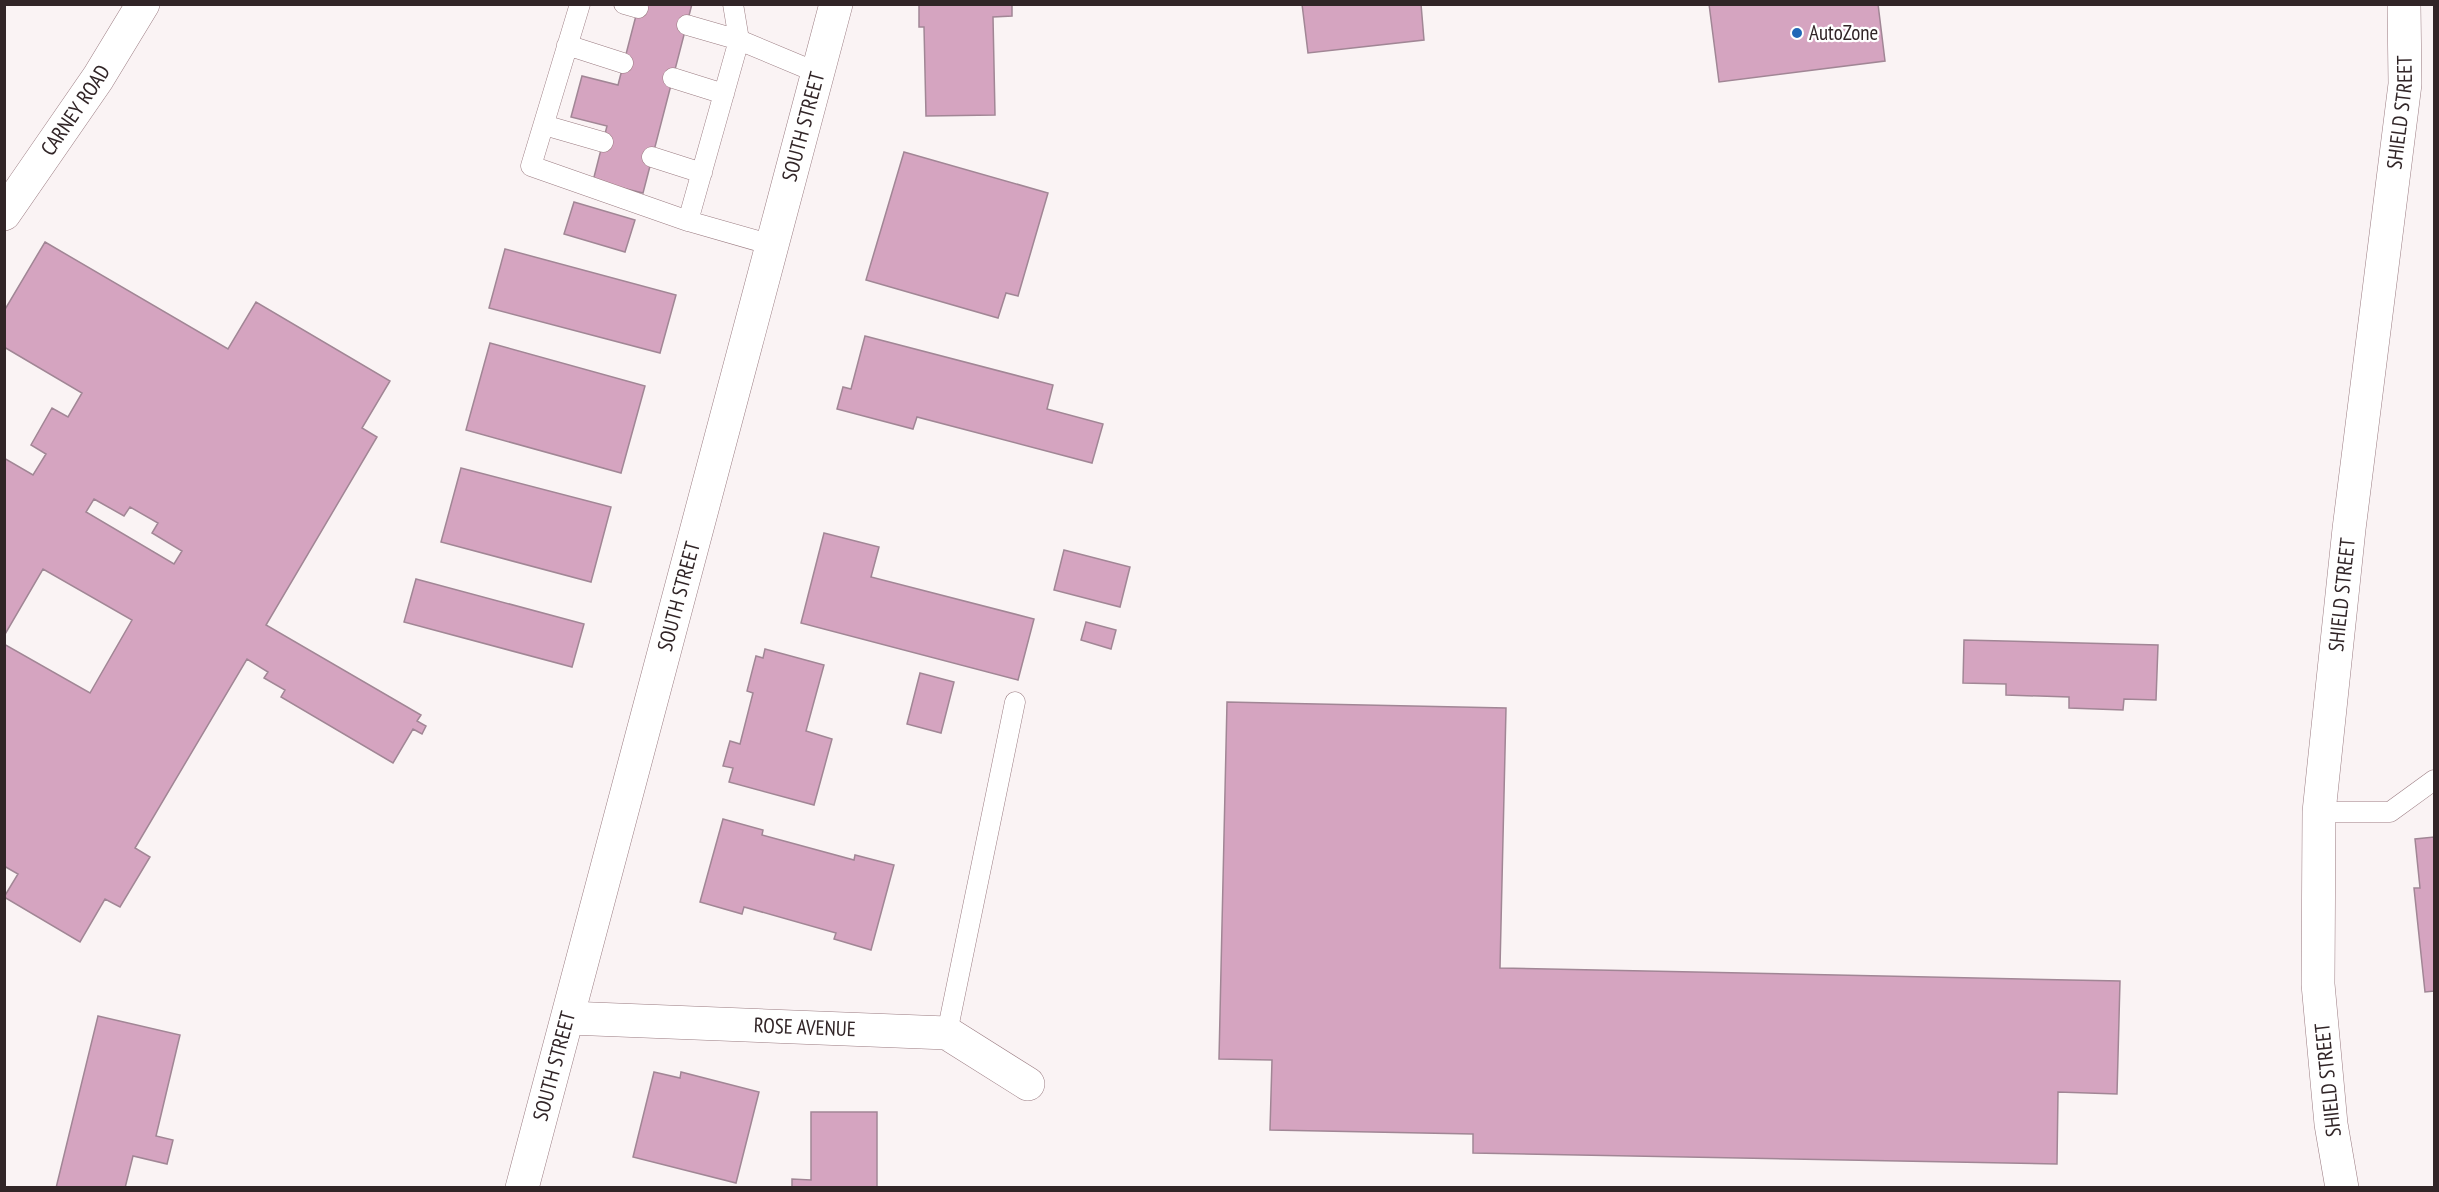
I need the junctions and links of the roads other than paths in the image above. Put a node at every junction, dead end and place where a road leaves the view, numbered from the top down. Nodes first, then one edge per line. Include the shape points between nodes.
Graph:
1 (143, 4) edge
2 (580, 4) edge
3 (733, 4) edge
4 (836, 4) edge
5 (2404, 4) edge
6 (687, 25) dead end
7 (739, 40) junction
8 (567, 45) junction
9 (623, 63) dead end
10 (818, 74) junction
11 (673, 78) dead end
12 (724, 94) junction
13 (544, 124) junction
14 (603, 142) dead end
15 (652, 157) dead end
16 (702, 172) junction
17 (4, 214) edge
18 (688, 221) junction
19 (772, 245) junction
20 (1015, 702) dead end
21 (2434, 780) edge
22 (2319, 812) junction
23 (568, 1018) junction
24 (947, 1033) junction
25 (1028, 1084) dead end
26 (522, 1188) edge
27 (2342, 1188) edge

1 - 17 street, CARNEY ROAD via 98,78
2 - 8 lane
3 - 7 lane
4 - 10 street, SOUTH STREET
5 - 22 street, SHIELD STREET via 2405,84 2349,529
6 - 7 lane
7 - 10 lane
7 - 12 lane
8 - 9 lane
8 - 13 lane
10 - 19 street, SOUTH STREET
11 - 12 lane
12 - 16 lane
13 - 14 lane
13 - 18 lane via 531,166
15 - 16 lane
16 - 18 lane
18 - 19 lane
19 - 23 street, SOUTH STREET
20 - 24 lane
21 - 22 lane via 2390,812
22 - 27 street, SHIELD STREET via 2318,984 2331,1125
23 - 24 street, ROSE AVENUE
23 - 26 street, SOUTH STREET
24 - 25 street, ROSE AVENUE

